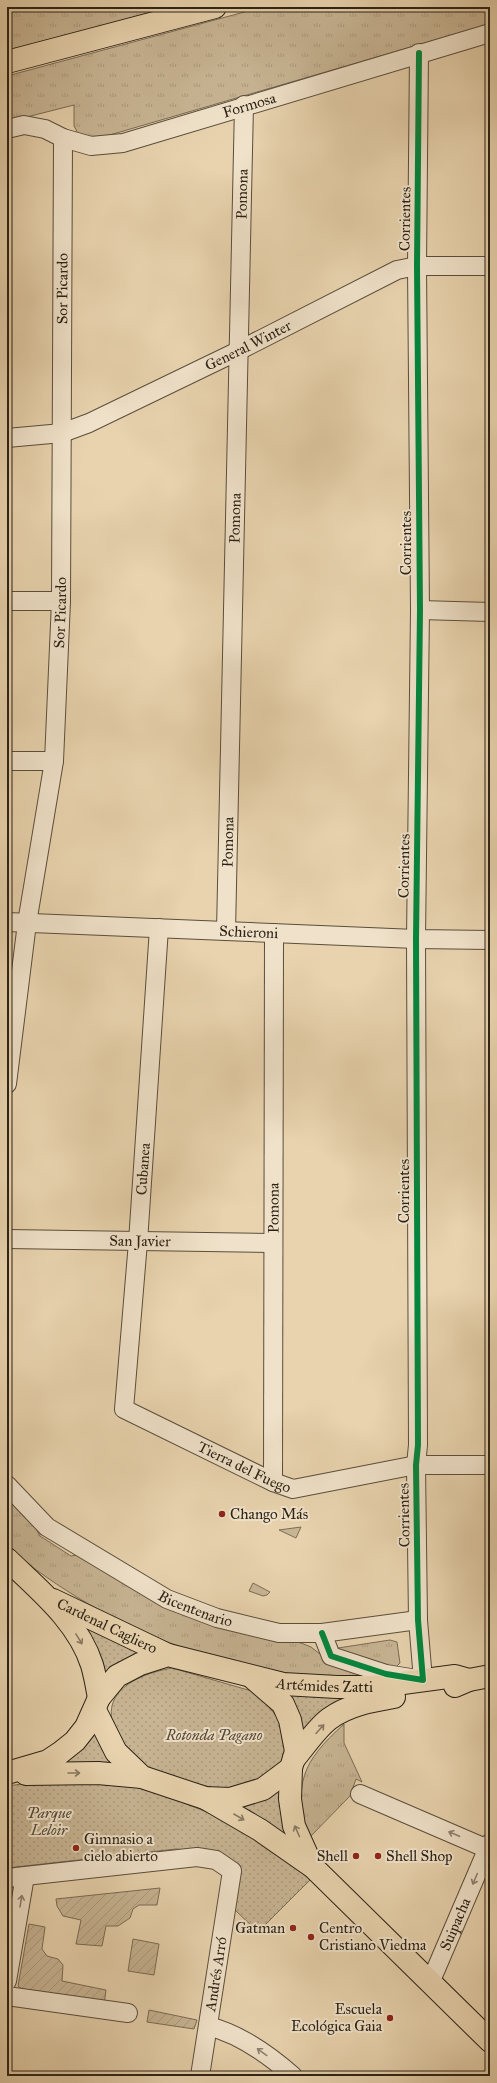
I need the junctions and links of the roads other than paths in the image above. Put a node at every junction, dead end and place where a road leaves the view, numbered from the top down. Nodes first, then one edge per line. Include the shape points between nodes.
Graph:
1 (215, 7) edge
2 (490, 33) edge
3 (420, 53) junction
4 (7, 62) edge
5 (244, 106) junction
6 (7, 129) edge
7 (63, 138) junction
8 (417, 266) junction
9 (490, 266) edge
10 (238, 351) junction
11 (62, 433) junction
12 (7, 438) edge
13 (7, 601) edge
14 (61, 601) junction
15 (420, 610) junction
16 (490, 612) edge
17 (7, 761) edge
18 (54, 761) junction
19 (7, 922) edge
20 (27, 922) junction
21 (159, 928) junction
22 (226, 931) junction
23 (274, 933) junction
24 (416, 939) junction
25 (490, 940) edge
26 (7, 1079) edge
27 (7, 1239) edge
28 (138, 1242) junction
29 (273, 1244) junction
30 (124, 1409) joint
31 (416, 1465) junction
32 (490, 1465) edge
33 (273, 1482) junction
34 (7, 1485) edge
35 (7, 1559) edge
36 (47, 1597) junction
37 (418, 1620) junction
38 (322, 1633) junction
39 (168, 1655) junction
40 (490, 1676) edge
41 (252, 1677) junction
42 (423, 1680) junction
43 (469, 1680) junction
44 (97, 1704) junction
45 (292, 1763) junction
46 (7, 1773) edge
47 (142, 1777) junction
48 (360, 1794) dead end
49 (205, 1798) junction
50 (489, 1847) edge
51 (313, 1867) junction
52 (25, 1876) junction
53 (7, 1878) edge
54 (7, 1981) edge
55 (430, 1983) junction
56 (7, 1996) edge
57 (128, 2013) dead end
58 (208, 2026) junction
59 (490, 2042) edge
60 (200, 2076) edge
61 (293, 2076) edge

1 - 4 main road
2 - 3 street, Formosa
3 - 5 street, Formosa
3 - 8 street, Corrientes
5 - 7 street, Formosa via 123,142 91,146
5 - 10 street, Pomona
6 - 7 street, Formosa via 24,125 45,129
7 - 11 street, Sor Picardo
8 - 9 street, General Winter
8 - 10 street, General Winter via 397,270
8 - 15 street, Corrientes
10 - 11 street, General Winter via 89,423
10 - 22 street, Pomona
11 - 12 street, General Winter
11 - 14 street, Sor Picardo
13 - 14 street
14 - 18 street, Sor Picardo
15 - 16 street
15 - 24 street, Corrientes
17 - 18 street
18 - 20 street, Sor Picardo
19 - 20 street, Schieroni
20 - 21 street, Schieroni
20 - 26 street, Sor Picardo
21 - 22 street, Schieroni
21 - 28 street, Cubanea
22 - 23 street, Schieroni
23 - 24 street, Schieroni
23 - 29 street, Pomona
24 - 25 street, Schieroni
24 - 31 street, Corrientes
27 - 28 street, San Javier
28 - 29 street, San Javier
28 - 30 street, Cubanea
29 - 33 street, Pomona
30 - 33 street, Tierra del Fuego
31 - 32 street, Tierra del Fuego
31 - 33 street, Tierra del Fuego via 292,1488
31 - 37 street, Corrientes
34 - 38 street, Bicentenario via 47,1527 167,1599 217,1618 279,1633
35 - 36 main road, Cardenal Cagliero
36 - 39 main road, Cardenal Cagliero
36 -> 44 main road, Cardenal Cagliero via 82,1643 92,1664
37 - 38 street, Bicentenario
37 - 42 street, Corrientes
38 - 42 street via 331,1656 386,1674
39 - 41 main road
39 - 44 main road via 140,1664 117,1676
40 - 43 main road, Artémides Zatti
41 - 42 main road, Artémides Zatti via 283,1684 337,1688 372,1687
41 - 45 main road via 282,1704 290,1720 295,1742
42 - 43 main road, Artémides Zatti via 455,1676
45 -> 43 main road, Artémides Zatti via 328,1720 345,1710 366,1702 454,1687
44 - 46 main road via 75,1741 60,1753 48,1761
44 - 47 main road via 116,1752
45 - 49 main road via 263,1789 230,1799
51 -> 45 main road via 294,1826 290,1798
46 -> 47 main road via 98,1773
47 - 49 main road
50 -> 48 street
49 -> 51 main road via 260,1830
50 -> 55 street, Suipacha
51 - 55 main road
52 - 53 street
54 -> 52 street
52 - 58 street, Andrés Arró via 197,1857 216,1860 232,1871
55 - 59 main road
56 - 57 street
58 - 60 street, Andrés Arró
61 -> 58 street via 243,2039 225,2030

